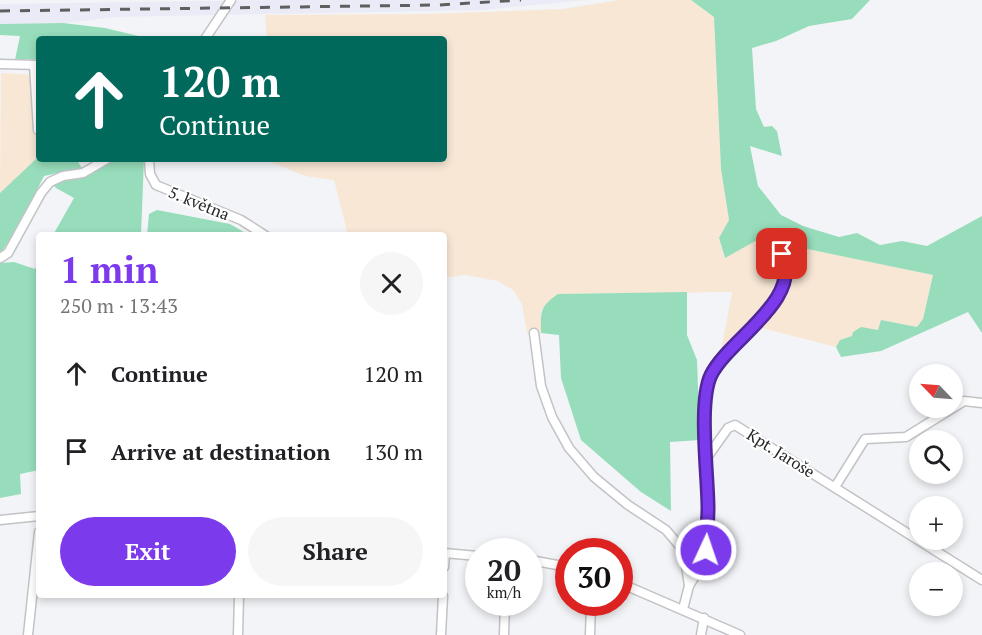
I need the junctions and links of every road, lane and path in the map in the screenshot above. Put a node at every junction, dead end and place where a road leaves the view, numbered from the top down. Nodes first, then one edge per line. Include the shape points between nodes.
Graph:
1 (231, 0) edge
2 (207, 36) edge
3 (0, 64) edge
4 (36, 65) edge
5 (101, 162) edge
6 (149, 162) edge
7 (260, 232) edge
8 (782, 254) dead end
9 (0, 258) edge
10 (534, 333) dead end
11 (982, 403) edge
12 (706, 459) junction
13 (835, 487) junction
14 (36, 516) edge
15 (0, 520) edge
16 (447, 553) edge
17 (465, 555) edge
18 (36, 560) edge
19 (982, 580) edge
20 (689, 586) junction
21 (633, 588) edge
22 (239, 598) edge
23 (443, 598) edge
24 (683, 609) junction
25 (505, 616) edge
26 (591, 616) edge
27 (704, 618) junction
28 (28, 635) edge
29 (238, 635) edge
30 (441, 635) edge
31 (504, 635) edge
32 (590, 635) edge
33 (701, 635) edge
34 (740, 635) edge

1 - 2 street
3 - 4 street
5 - 9 street via 83,173 50,182 8,253
6 - 7 street, 5. května via 156,185 241,220
8 - 12 street via 786,263 781,292 710,376 705,396
10 - 20 street via 540,386 569,448 594,477 666,530 684,551
11 - 13 street via 964,401 906,437 866,440
12 - 13 street, Kpt. Jaroše via 728,428 735,425
12 - 20 street via 706,550
13 - 19 street, Kpt. Jaroše
14 - 15 street
16 - 17 street
18 - 28 street
20 - 24 street
21 - 24 street
22 - 29 street
23 - 30 street
24 - 27 street
25 - 31 street
26 - 32 street
27 - 33 street
27 - 34 street

